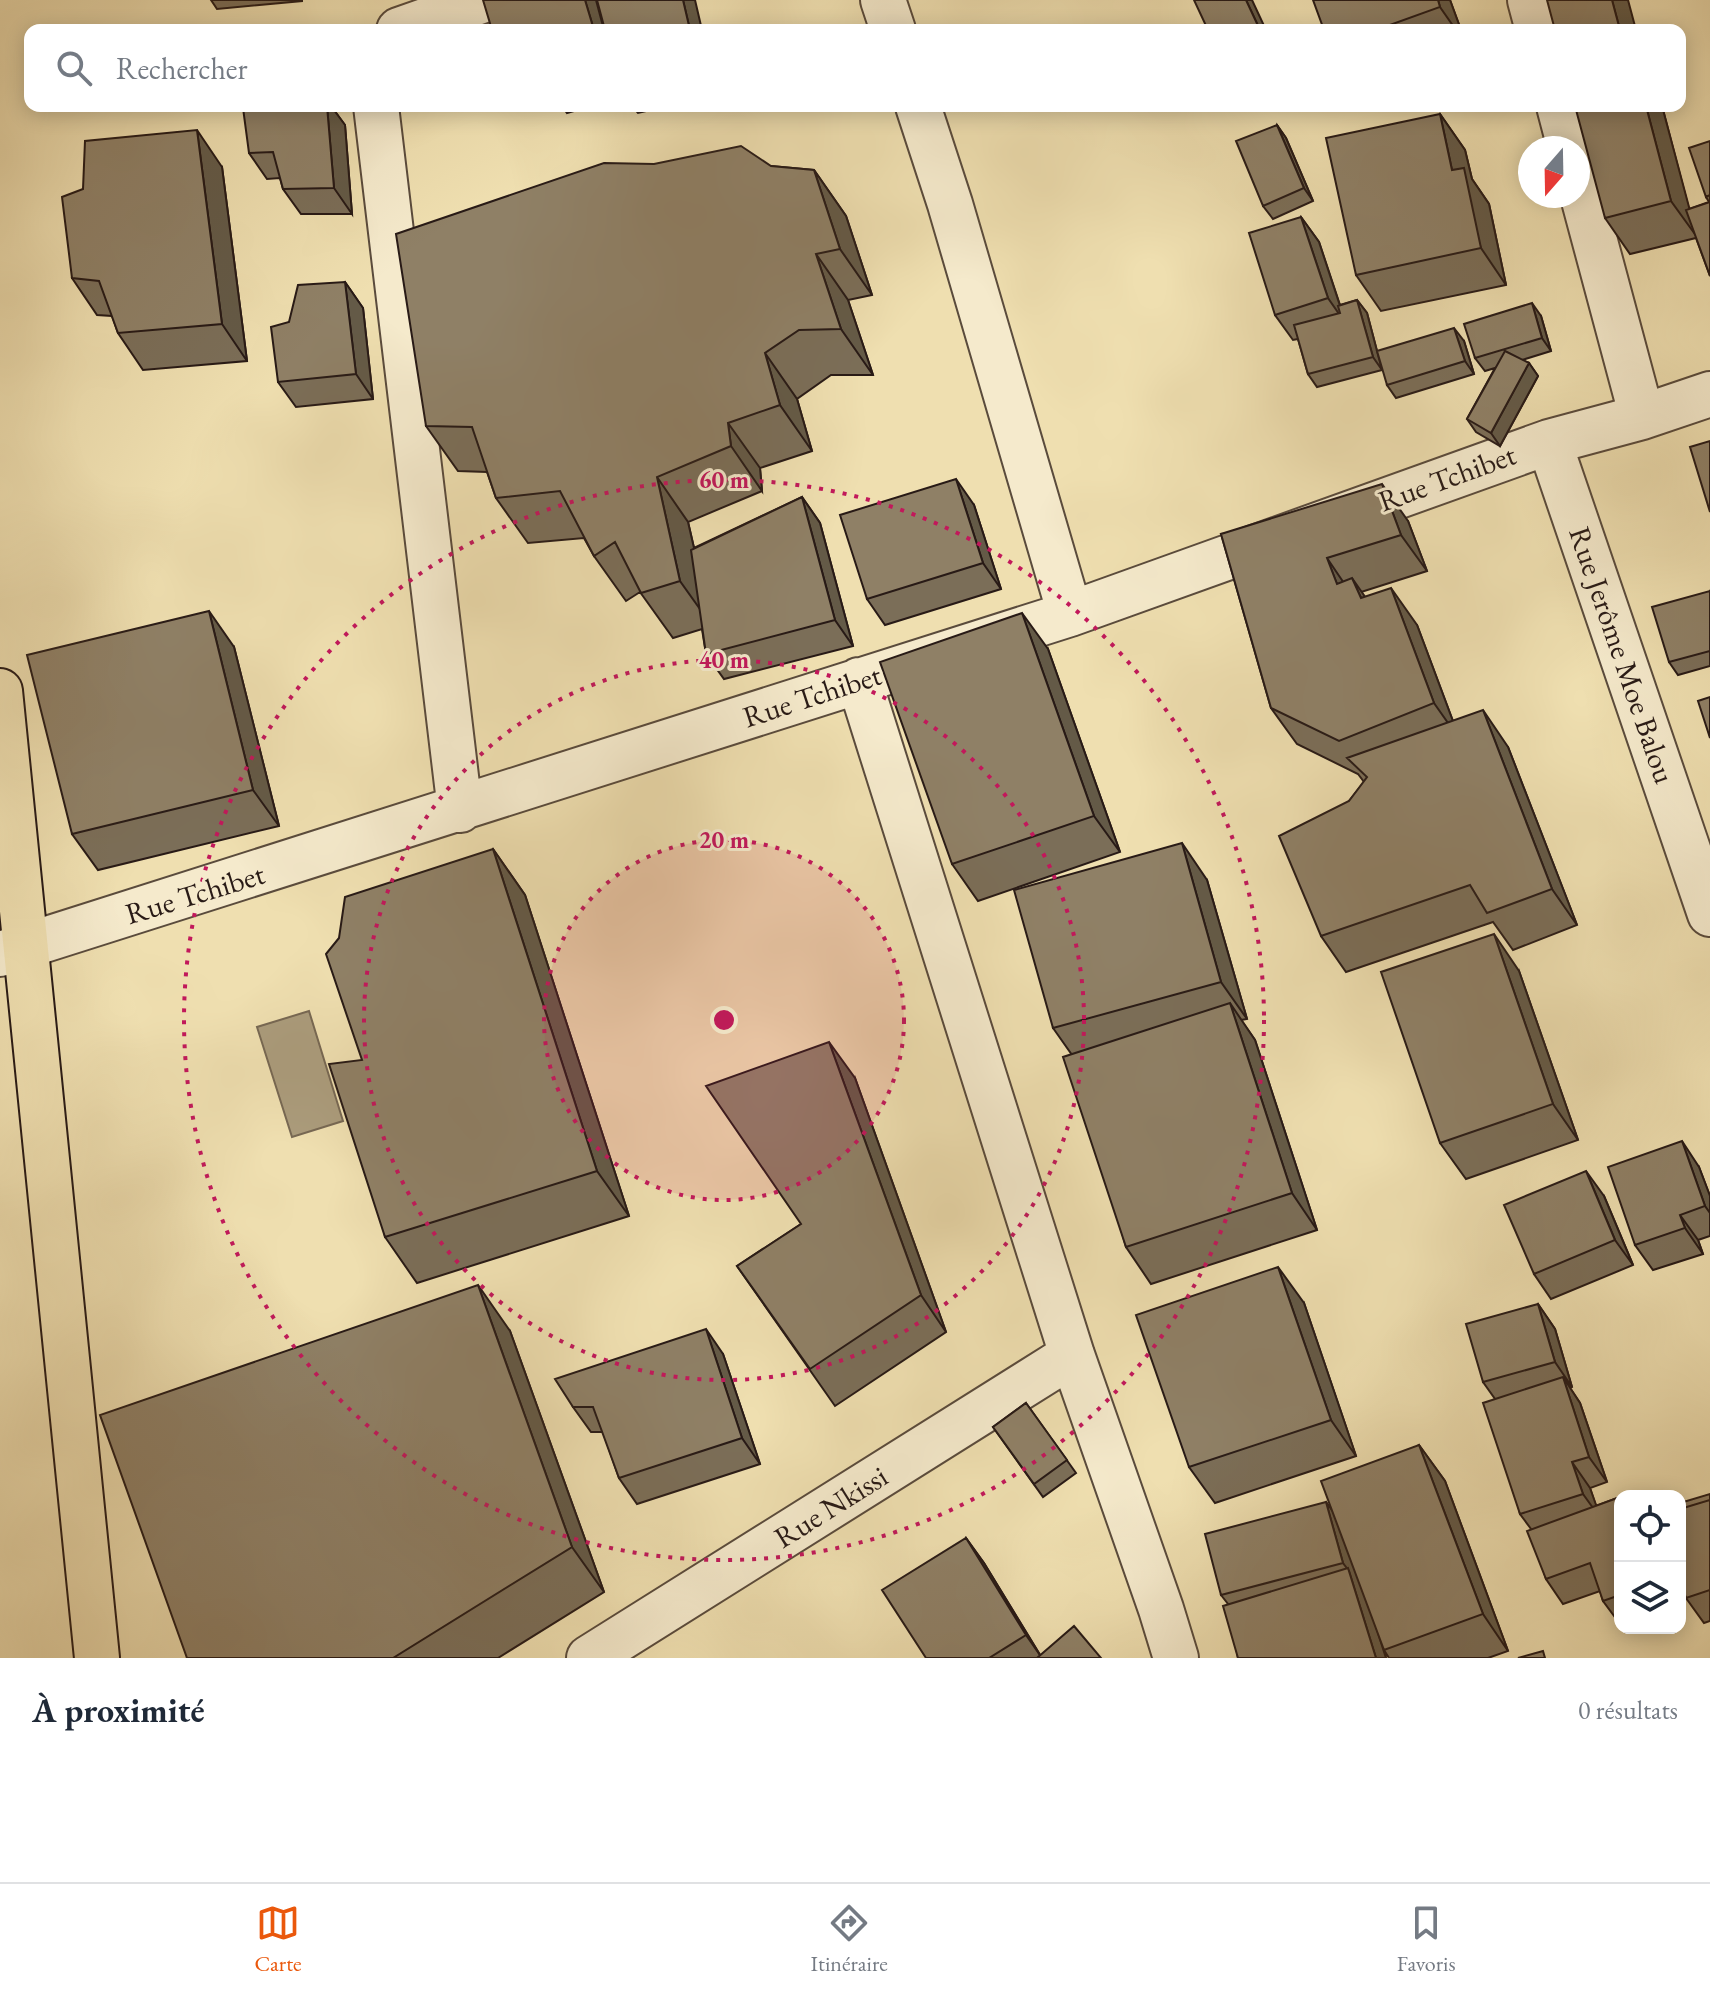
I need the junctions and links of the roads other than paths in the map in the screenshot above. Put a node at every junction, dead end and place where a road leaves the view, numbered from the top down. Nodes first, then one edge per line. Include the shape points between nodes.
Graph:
1 (484, 0) edge
2 (883, 0) edge
3 (1530, 0) edge
4 (416, 24) edge
5 (891, 24) edge
6 (1536, 24) edge
7 (377, 112) edge
8 (920, 112) edge
9 (1561, 112) edge
10 (1567, 136) edge
11 (1586, 208) edge
12 (1710, 394) edge
13 (1642, 417) junction
14 (1549, 442) junction
15 (1070, 614) junction
16 (859, 680) junction
17 (0, 691) edge
18 (460, 810) junction
19 (1710, 914) edge
20 (14, 950) edge
21 (1072, 1355) junction
22 (97, 1658) edge
23 (589, 1658) edge
24 (1176, 1658) edge

1 - 4 street
2 - 5 street
3 - 6 street
7 - 18 street
8 - 15 street
9 - 10 street
11 - 13 street
12 - 13 street, Rue Tchibet
13 - 14 street, Rue Tchibet
14 - 15 street, Rue Tchibet
14 - 19 street, Rue Jerôme Moe Balou
15 - 16 street, Rue Tchibet
16 - 18 street, Rue Tchibet
16 - 21 street
17 - 20 highway
18 - 20 street, Rue Tchibet
20 - 22 highway
21 - 23 street, Rue Nkissi
21 - 24 street

